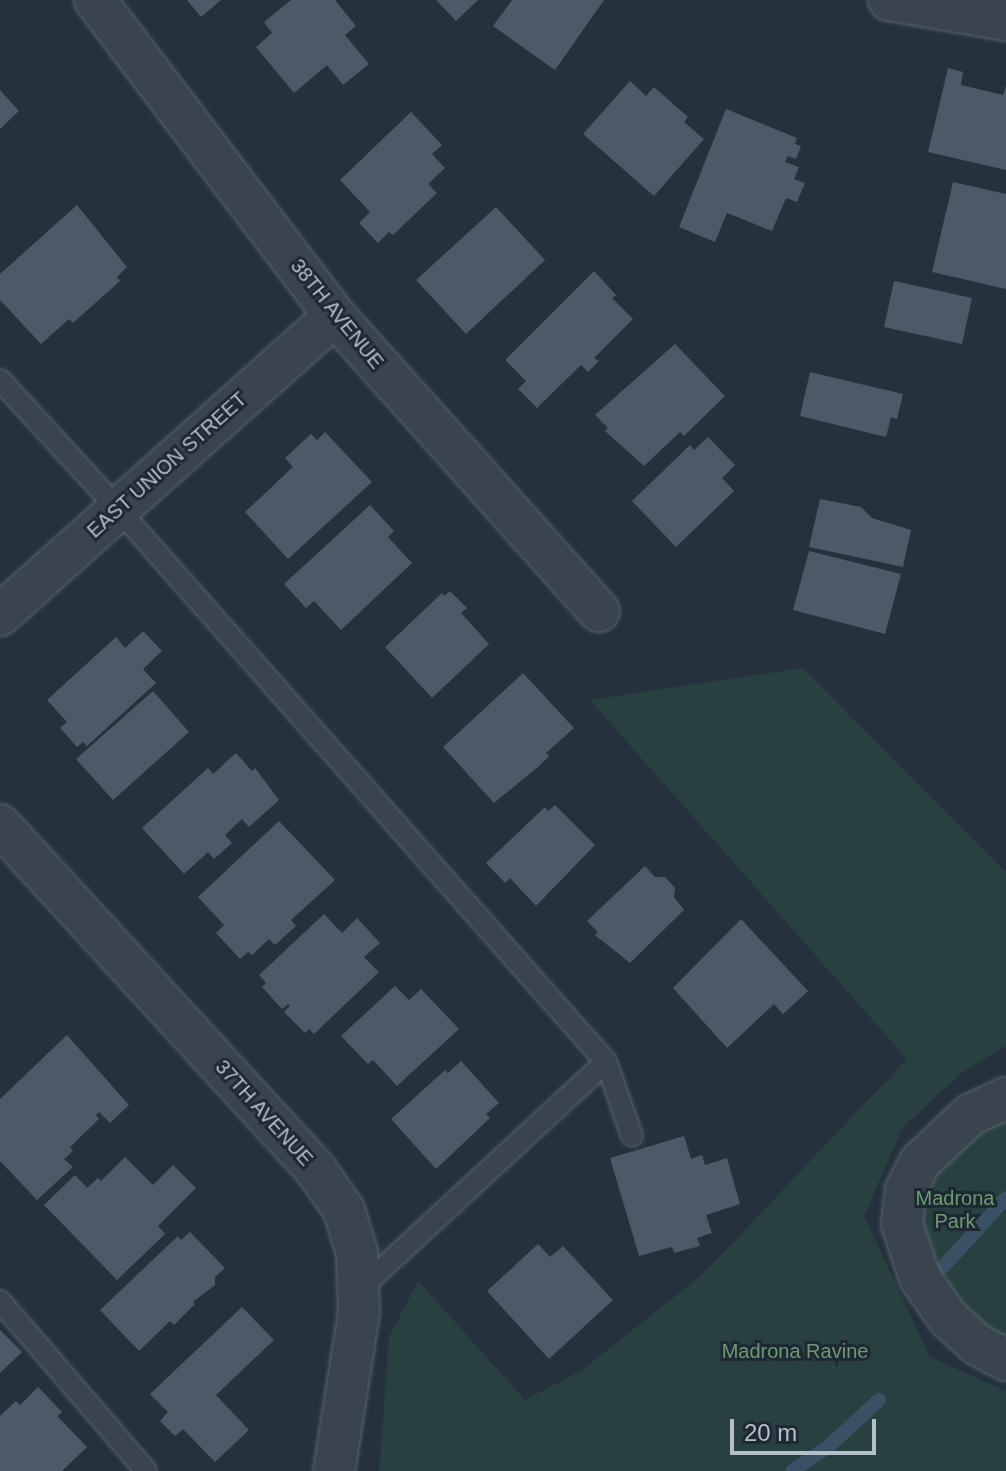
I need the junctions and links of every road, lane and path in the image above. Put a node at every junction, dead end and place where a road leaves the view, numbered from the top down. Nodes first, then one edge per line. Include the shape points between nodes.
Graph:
1 (95, 0) edge
2 (889, 0) edge
3 (1006, 20) edge
4 (335, 316) junction
5 (0, 380) edge
6 (118, 509) junction
7 (599, 611) dead end
8 (0, 615) edge
9 (0, 825) edge
10 (606, 1062) junction
11 (1006, 1098) edge
12 (632, 1136) dead end
13 (358, 1290) junction
14 (0, 1301) edge
15 (1006, 1360) edge
16 (146, 1471) edge
17 (334, 1471) edge

1 - 4 street, 38TH AVENUE
2 - 3 street
4 - 6 street, EAST UNION STREET
4 - 7 street, 38TH AVENUE
5 - 6 lane
6 - 8 street, EAST UNION STREET
6 - 10 lane
9 - 13 street, 37TH AVENUE via 316,1170 344,1210 357,1253
10 - 12 lane
10 - 13 lane
11 - 15 street via 971,1114 920,1162 906,1190 902,1224 920,1278 948,1318 978,1345
13 - 17 street, 37TH AVENUE
14 - 16 lane

